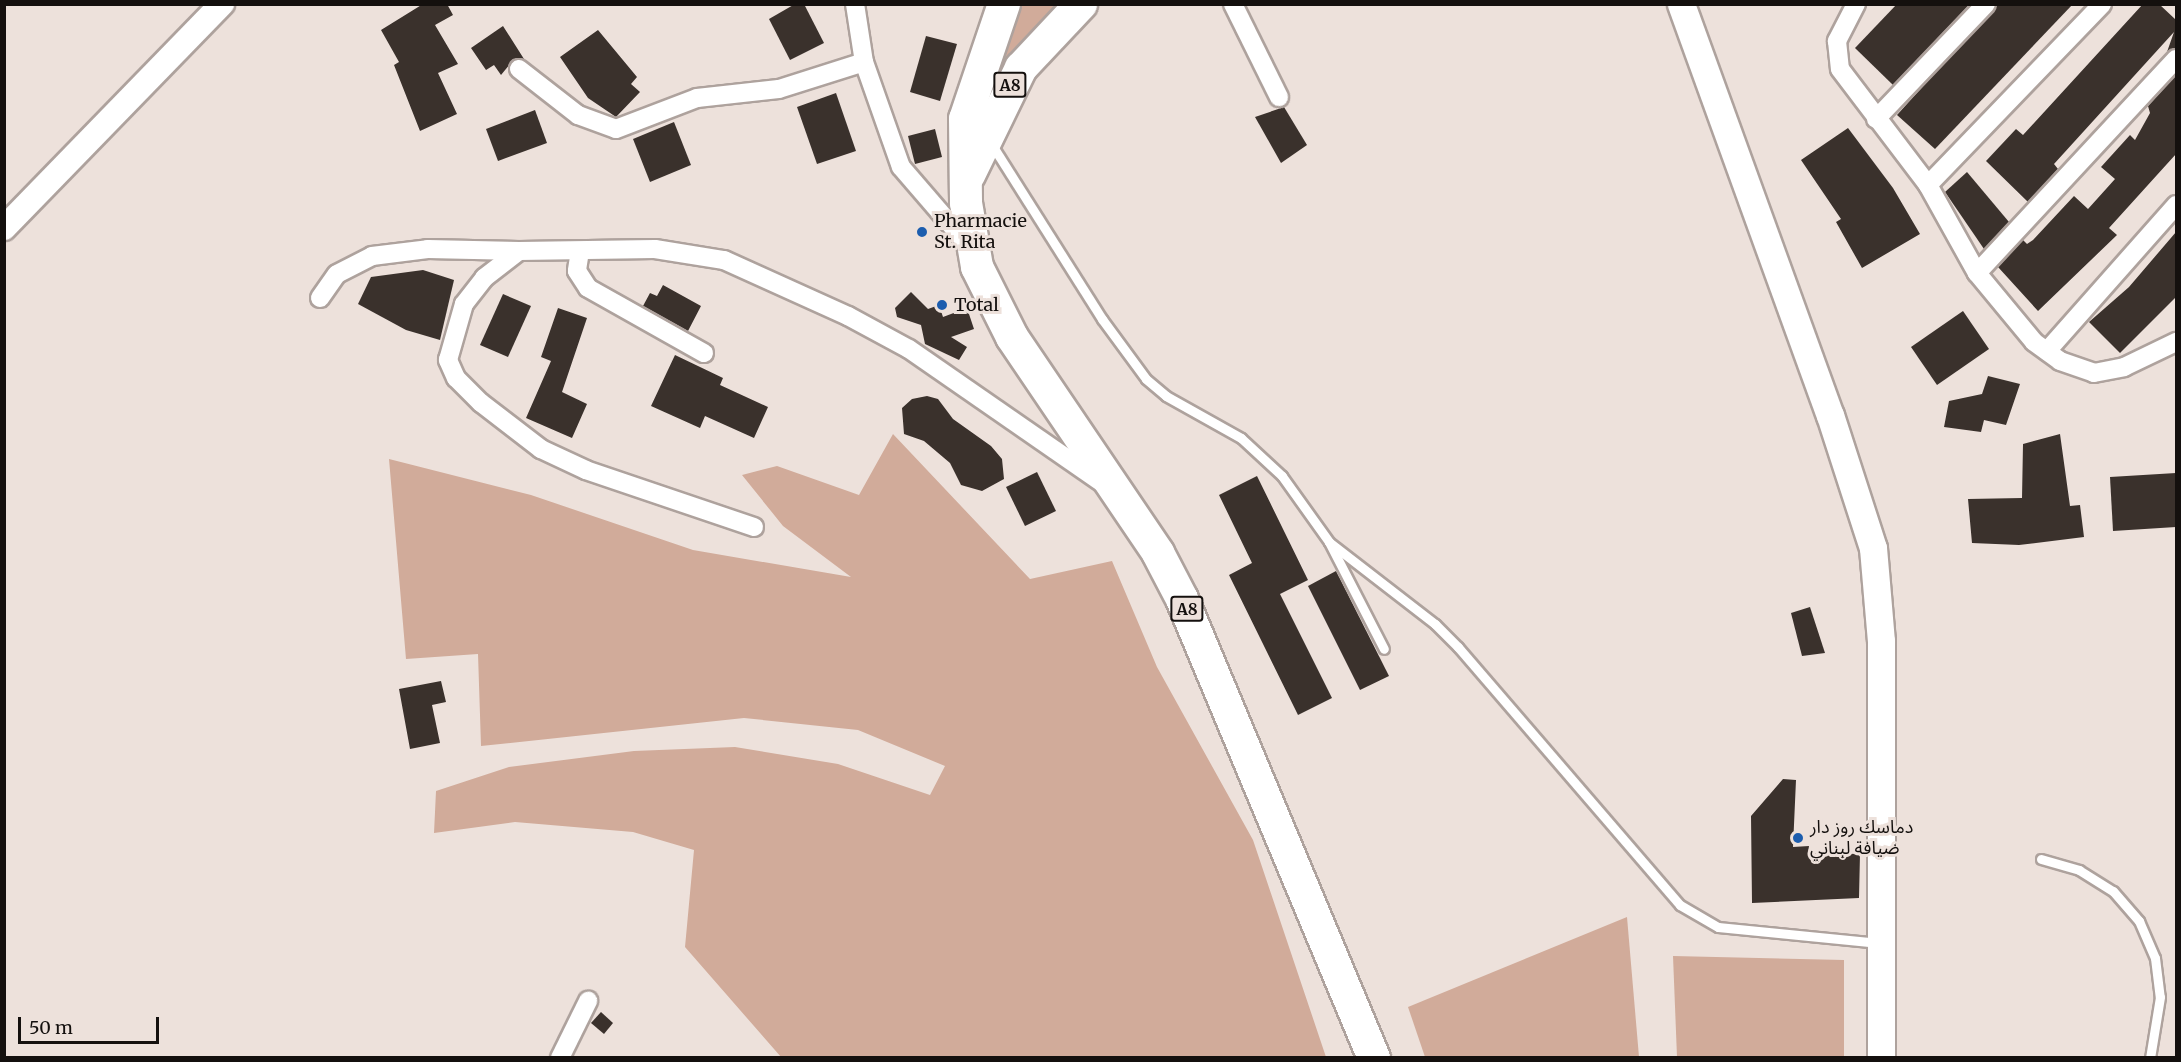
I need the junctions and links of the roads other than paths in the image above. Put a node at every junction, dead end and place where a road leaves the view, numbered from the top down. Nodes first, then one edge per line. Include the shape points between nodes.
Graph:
1 (222, 4) edge
2 (855, 4) edge
3 (1004, 4) edge
4 (1081, 4) edge
5 (1233, 4) edge
6 (1681, 4) edge
7 (1856, 4) edge
8 (1986, 4) edge
9 (2102, 4) edge
10 (2176, 59) edge
11 (864, 62) junction
12 (519, 69) dead end
13 (1279, 97) dead end
14 (1876, 119) junction
15 (988, 134) junction
16 (965, 184) junction
17 (1928, 185) junction
18 (2176, 205) edge
19 (4, 228) edge
20 (519, 251) junction
21 (580, 251) junction
22 (973, 251) junction
23 (1977, 273) junction
24 (320, 298) dead end
25 (2176, 342) edge
26 (2047, 351) junction
27 (704, 353) dead end
28 (1119, 496) junction
29 (754, 527) dead end
30 (1329, 542) junction
31 (1384, 648) dead end
32 (2041, 859) dead end
33 (1881, 944) junction
34 (588, 1001) dead end
35 (560, 1058) edge
36 (1374, 1058) edge
37 (1881, 1058) edge
38 (2150, 1058) edge

1 - 19 street
2 - 11 street
3 - 16 highway, A8 via 969,97
4 - 15 highway, A8 via 1021,68
5 - 13 street
6 - 33 main road via 1830,415 1873,548 1881,641
7 - 14 street via 1841,29 1836,56 1840,69
8 - 14 street
9 - 17 street
10 - 23 street
11 - 12 street via 779,89 697,98 616,129 578,115
11 - 22 street via 910,182
14 - 17 street
15 - 16 highway, A8
15 - 30 lane via 1002,165 1043,221 1133,363 1166,396 1256,451 1282,476
16 - 22 highway, A8
17 - 23 street
18 - 26 street
20 - 21 street
20 - 24 street via 428,249 372,256 337,274
20 - 29 street via 484,278 464,304 449,349 456,378 499,419 550,453
21 - 27 street via 577,271 588,288
21 - 28 street via 691,252 762,275 848,316 943,370
22 - 28 highway, A8 via 990,302
23 - 26 street
25 - 26 street via 2124,367 2094,373
28 - 36 highway, A8 via 1182,598
30 - 31 lane
30 - 33 lane via 1435,624 1458,647 1680,905 1718,927
32 - 38 lane via 2079,870 2113,891 2139,921 2155,958 2160,997
33 - 37 main road
34 - 35 street

